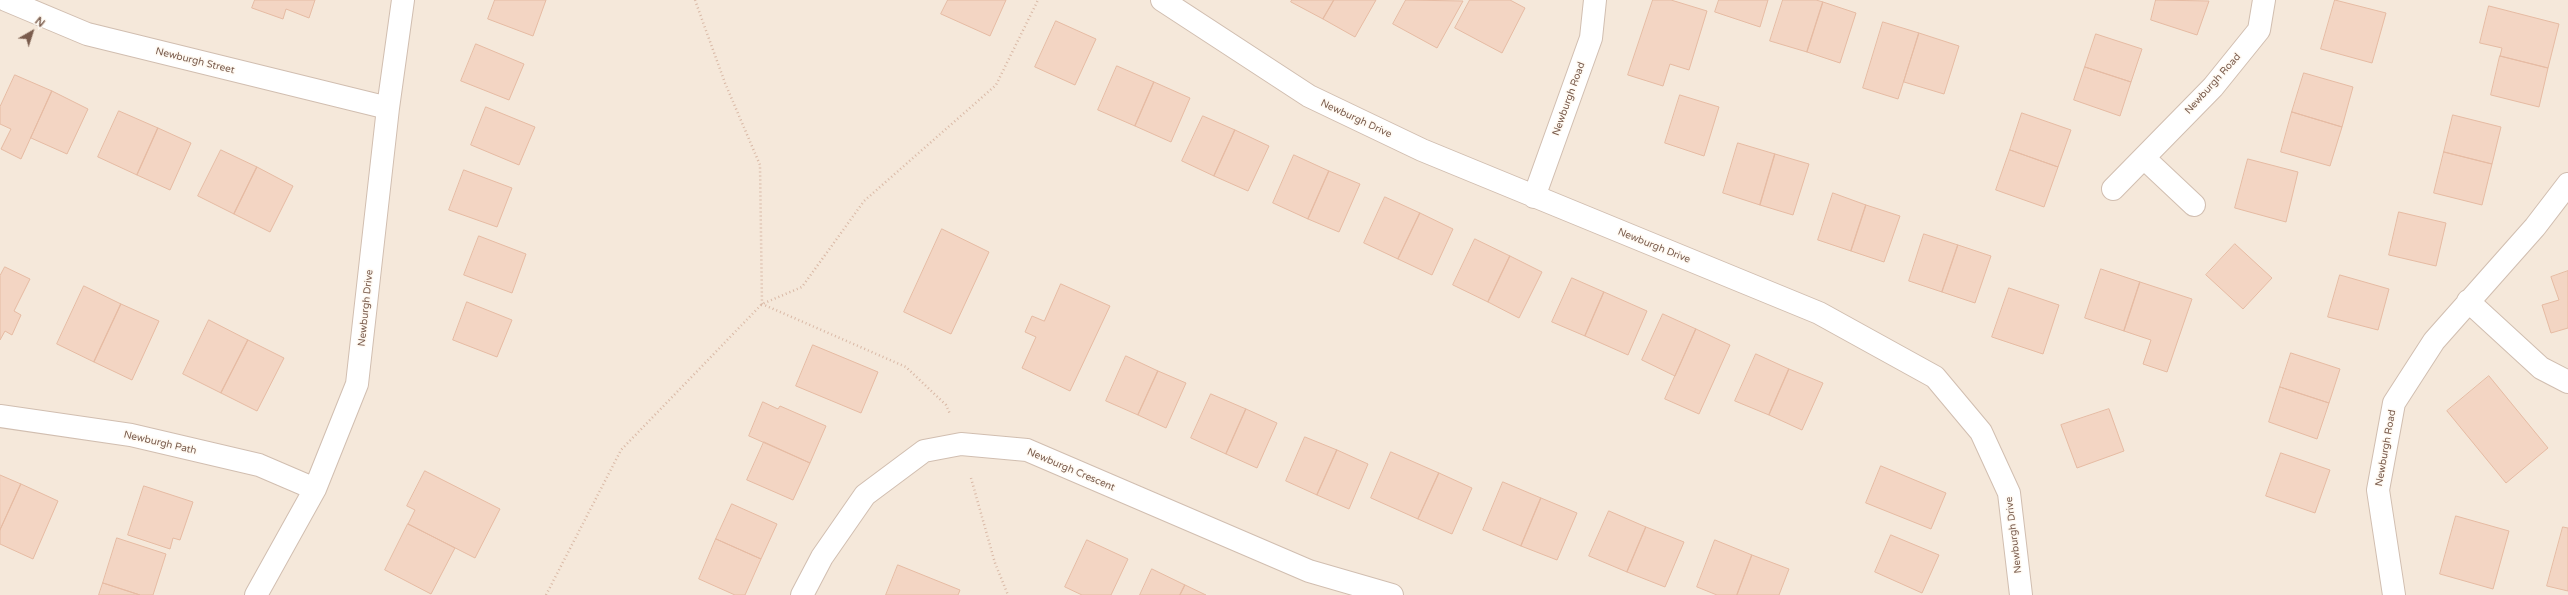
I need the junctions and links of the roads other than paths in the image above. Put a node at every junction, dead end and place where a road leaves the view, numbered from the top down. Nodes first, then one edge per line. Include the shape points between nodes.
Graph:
1 (6, 0) edge
2 (403, 0) edge
3 (1162, 0) edge
4 (1595, 0) edge
5 (2264, 0) edge
6 (388, 108) junction
7 (2144, 158) junction
8 (2568, 184) edge
9 (2113, 189) dead end
10 (1534, 197) junction
11 (2194, 205) dead end
12 (2468, 300) junction
13 (2568, 382) edge
14 (0, 416) edge
15 (315, 489) junction
16 (256, 595) edge
17 (802, 595) edge
18 (1392, 595) edge
19 (2021, 595) edge
20 (2394, 595) edge

1 - 6 street, Newburgh Street via 87,34
2 - 6 street, Newburgh Drive
3 - 10 street, Newburgh Drive via 1309,96 1422,150
4 - 10 street, Newburgh Road via 1591,38
5 - 7 street, Newburgh Road via 2259,30 2213,86
6 - 15 street, Newburgh Drive via 357,384
7 - 9 street, Newburgh Road
7 - 11 street
8 - 12 street, Newburgh Road via 2535,227
10 - 19 street, Newburgh Drive via 1819,313 1935,377 1981,432 2009,493
12 - 13 street via 2541,368
12 - 20 street, Newburgh Road via 2434,340 2394,403 2378,490
14 - 15 street, Newburgh Path via 131,435 259,465
15 - 16 street, Newburgh Drive
17 - 18 street, Newburgh Crescent via 822,557 865,495 924,451 961,444 1027,450 1309,571

